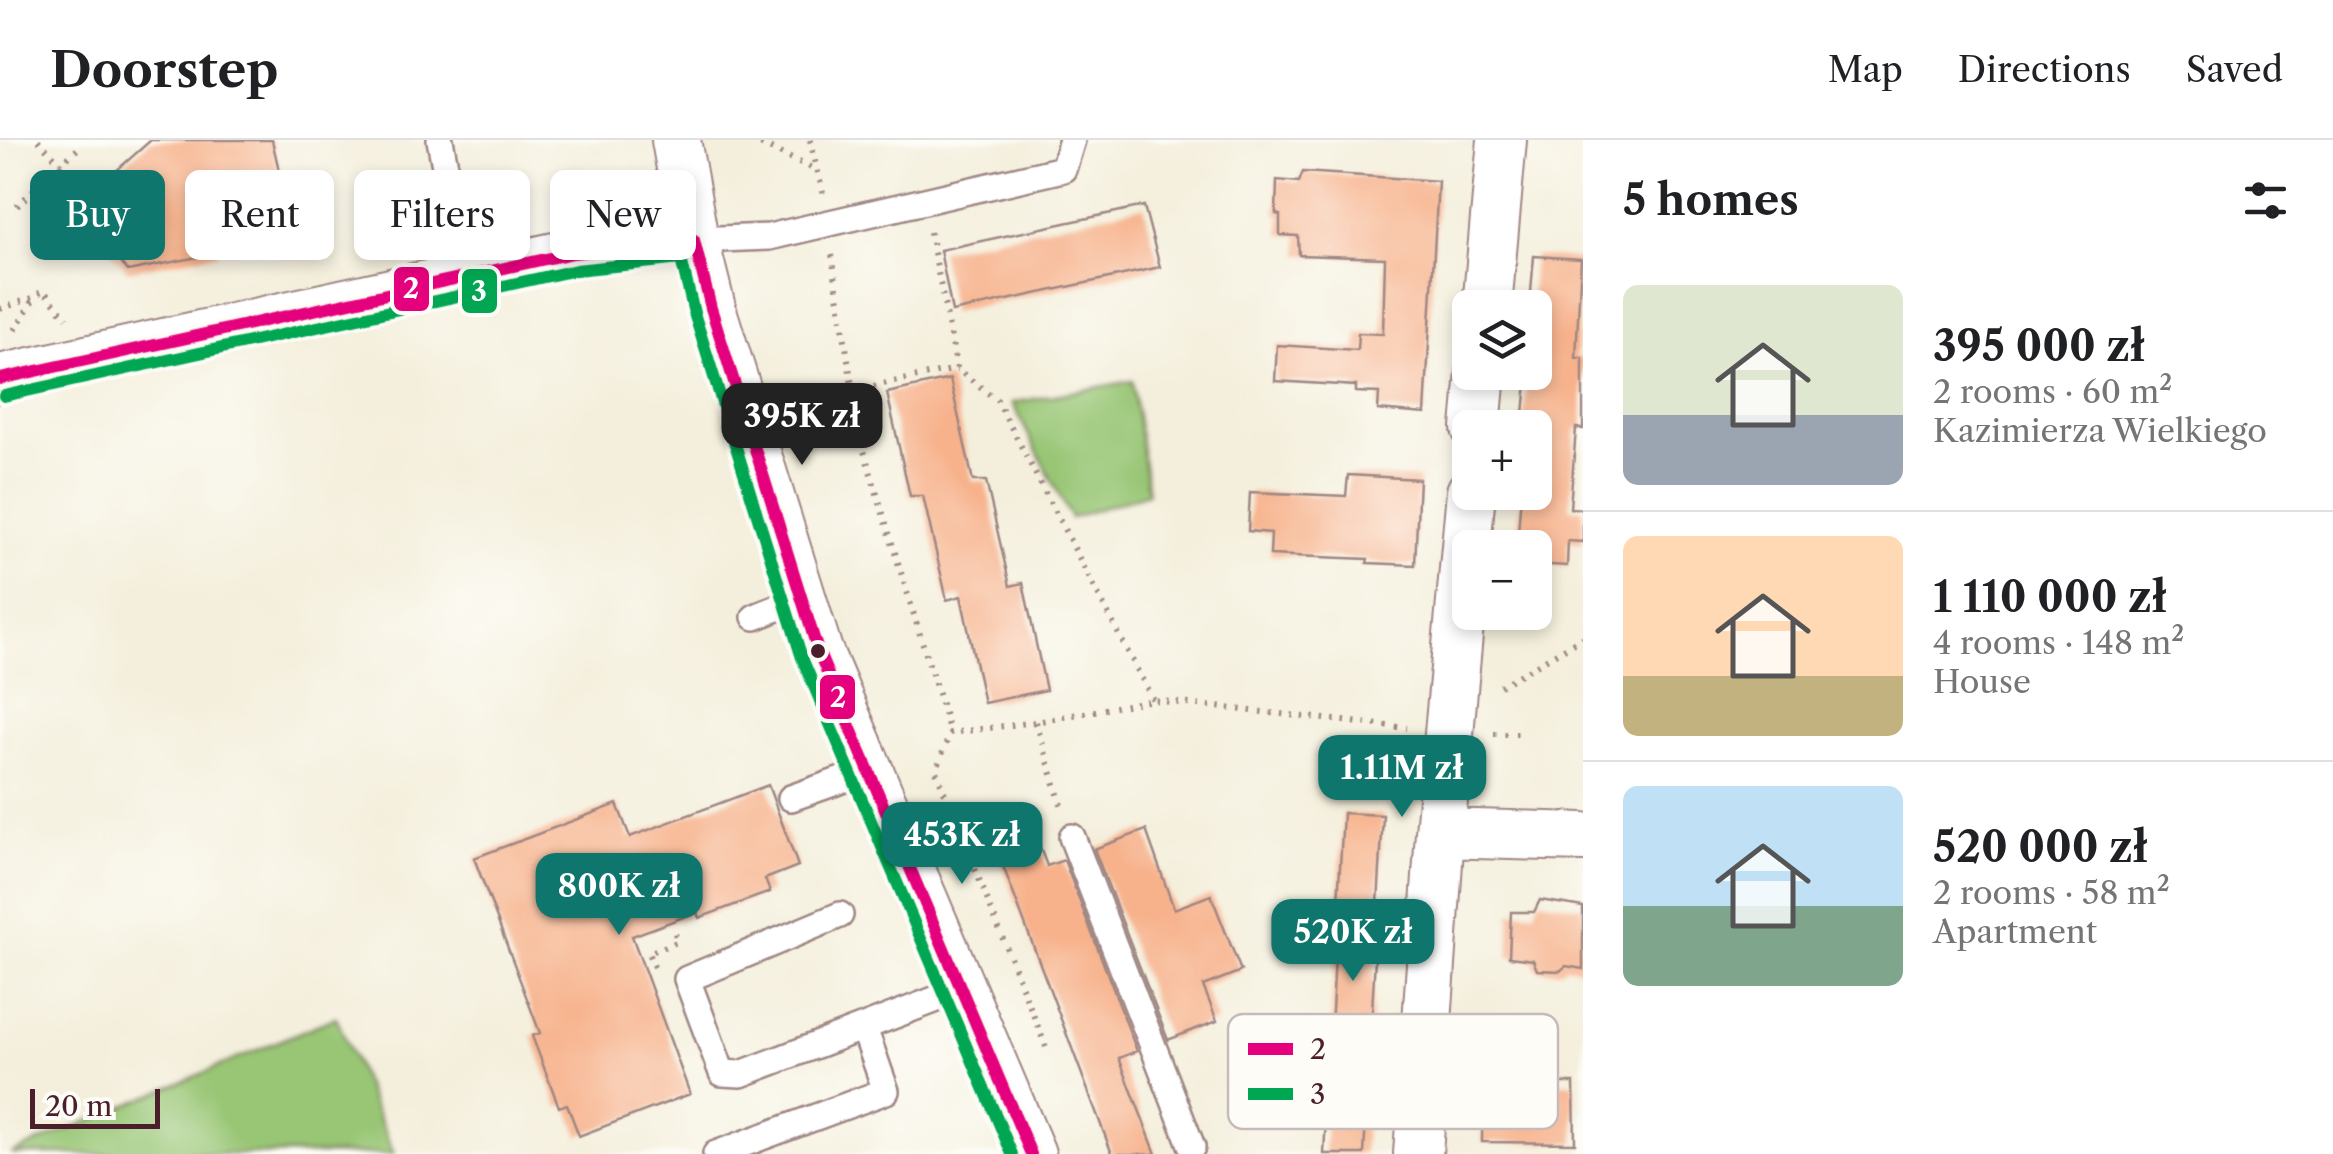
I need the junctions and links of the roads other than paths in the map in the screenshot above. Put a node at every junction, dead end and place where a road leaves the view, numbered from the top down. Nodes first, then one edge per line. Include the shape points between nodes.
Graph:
1 (440, 140) edge
2 (676, 140) edge
3 (1072, 140) edge
4 (1502, 140) edge
5 (681, 170) edge
6 (696, 240) edge
7 (696, 248) edge
8 (550, 258) edge
9 (466, 277) junction
10 (1489, 290) edge
11 (0, 380) edge
12 (1468, 510) edge
13 (802, 598) junction
14 (755, 617) dead end
15 (870, 770) junction
16 (791, 798) dead end
17 (1440, 833) junction
18 (1072, 837) road end
19 (1583, 837) edge
20 (840, 915) dead end
21 (963, 989) junction
22 (1428, 1014) edge
23 (864, 1028) junction
24 (1420, 1129) edge
25 (1192, 1148) dead end
26 (716, 1154) edge
27 (1031, 1154) edge
28 (1418, 1154) edge

1 - 9 lane
2 - 5 street
3 - 6 lane via 1063,169 829,231
4 - 10 street
7 - 13 street
8 - 9 street
9 - 11 street
12 - 17 street
13 - 14 lane
13 - 15 street
15 - 16 lane
15 - 21 street
17 - 19 street
17 - 22 street
18 - 25 lane
20 - 23 lane via 687,979 722,1073 741,1074
21 - 23 lane
21 - 27 street
23 - 26 lane via 886,1091
24 - 28 street

